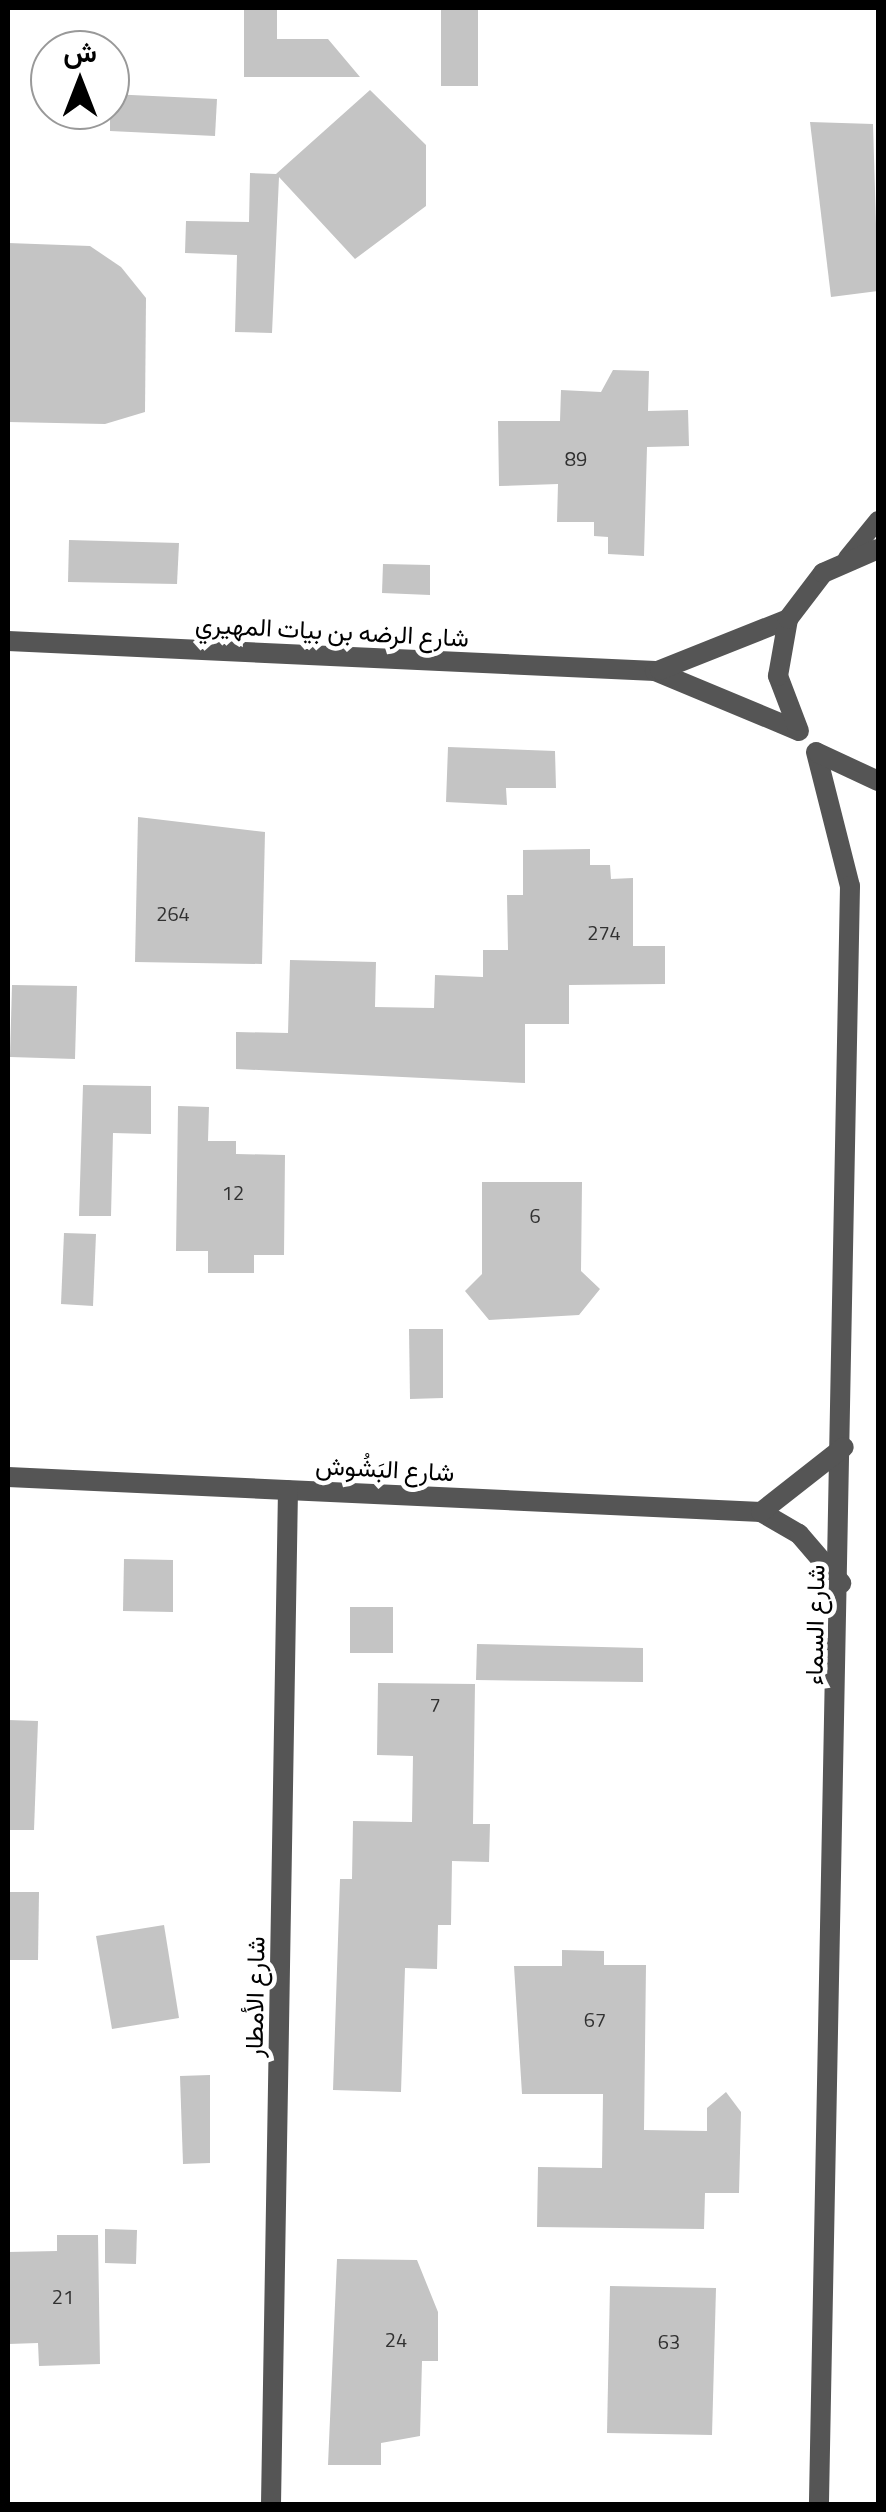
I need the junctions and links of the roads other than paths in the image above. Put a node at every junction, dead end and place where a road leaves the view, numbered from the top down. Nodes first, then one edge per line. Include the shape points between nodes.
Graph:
1 (878, 520) edge
2 (878, 549) edge
3 (847, 558) junction
4 (788, 619) junction
5 (8, 641) edge
6 (655, 671) junction
7 (797, 730) junction
8 (816, 752) junction
9 (878, 781) edge
10 (844, 1446) junction
11 (8, 1477) edge
12 (288, 1490) junction
13 (760, 1512) junction
14 (840, 1583) junction
15 (272, 2504) edge
16 (819, 2504) edge

1 - 3 lane
2 - 3 street
3 - 4 street via 802,594
4 - 6 street, شارع الرضه بن بيات المهيري
4 - 7 street via 778,676
5 - 6 street, شارع الرضه بن بيات المهيري
6 - 7 street, شارع الرضه بن بيات المهيري
7 - 8 street
8 - 9 street
8 - 10 street, شارع السماء via 850,886
10 - 13 street
10 - 14 street, شارع السماء
11 - 12 street, شارع البَشُوش
12 - 13 street, شارع البَشُوش
12 - 15 street, شارع الأمطار
13 - 14 street, شارع البَشُوش via 798,1534
14 - 16 street, شارع السماء

